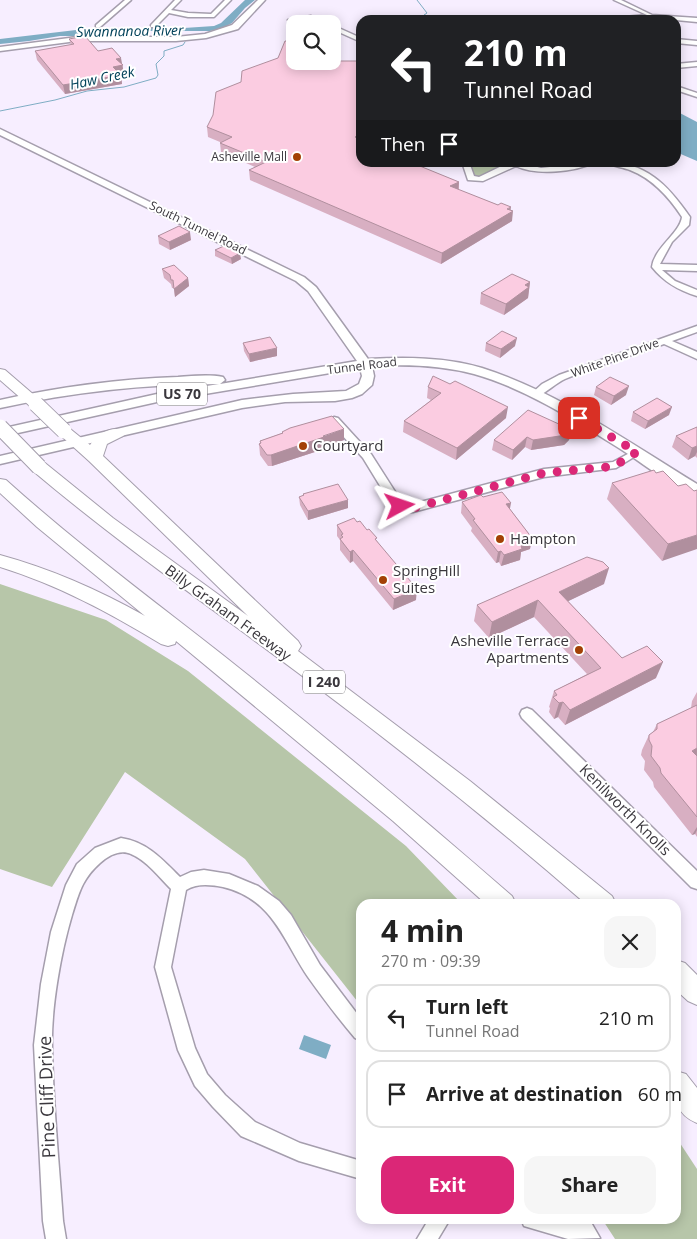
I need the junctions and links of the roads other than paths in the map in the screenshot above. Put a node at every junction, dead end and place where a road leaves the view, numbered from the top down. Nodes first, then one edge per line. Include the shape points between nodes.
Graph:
1 (128, 0) edge
2 (178, 0) edge
3 (228, 0) edge
4 (262, 0) edge
5 (617, 0) edge
6 (168, 11) junction
7 (653, 15) edge
8 (681, 18) edge
9 (697, 20) edge
10 (98, 26) dead end
11 (153, 26) dead end
12 (341, 31) edge
13 (356, 38) edge
14 (681, 41) edge
15 (697, 43) edge
16 (0, 48) edge
17 (697, 64) edge
18 (681, 66) edge
19 (681, 90) edge
20 (697, 95) edge
21 (0, 132) edge
22 (467, 167) edge
23 (506, 167) edge
24 (525, 167) edge
25 (557, 167) edge
26 (630, 167) edge
27 (656, 267) junction
28 (697, 268) edge
29 (697, 293) edge
30 (697, 329) edge
31 (665, 341) junction
32 (697, 356) edge
33 (365, 363) junction
34 (0, 373) edge
35 (256, 382) junction
36 (536, 394) junction
37 (32, 400) junction
38 (0, 404) edge
39 (334, 420) edge
40 (0, 427) edge
41 (0, 433) edge
42 (118, 433) junction
43 (70, 436) junction
44 (637, 452) junction
45 (95, 457) junction
46 (0, 460) edge
47 (0, 484) edge
48 (697, 490) edge
49 (0, 560) edge
50 (217, 662) junction
51 (316, 675) junction
52 (527, 714) dead end
53 (697, 882) edge
54 (179, 886) junction
55 (498, 899) edge
56 (598, 899) edge
57 (681, 977) edge
58 (697, 992) edge
59 (356, 1026) edge
60 (681, 1090) edge
61 (697, 1109) edge
62 (356, 1169) edge
63 (437, 1224) edge
64 (547, 1224) edge
65 (581, 1224) edge
66 (590, 1237) edge
67 (56, 1239) edge
68 (428, 1239) edge

1 - 10 street
2 - 6 street
3 - 6 street via 212,16
4 - 16 main road via 235,27 206,36 88,38
5 - 7 street
6 - 11 street
8 - 9 street
12 - 13 street
14 - 15 street
17 - 18 street
19 - 20 street
21 - 33 main road, South Tunnel Road via 300,279 312,289
22 - 23 street via 471,178 480,179
24 - 25 street
26 - 27 street via 642,172 672,196 686,217
27 - 28 street
27 - 29 street via 666,280
30 - 31 street, White Pine Drive
31 - 32 street
31 - 36 street, White Pine Drive via 562,377
33 - 35 main road, Tunnel Road / US 70
33 - 36 main road, Tunnel Road / US 70 via 450,364 478,370
33 - 42 main road via 366,385 355,394 251,402
34 - 37 highway
35 - 37 main road via 198,379 135,381
35 - 41 main road, Tunnel Road / US 70 via 157,398
36 - 44 main road, Tunnel Road / US 70
37 - 38 main road
37 - 43 highway, bridge
39 - 44 street via 367,456 397,504 404,508 544,473 616,465
40 - 51 highway, Billy Graham Freeway / I 240, bridge via 39,468 76,499 154,560
42 - 43 main road
42 - 45 highway via 101,440 95,449
43 - 45 highway
43 - 46 main road
44 - 48 main road, Tunnel Road / US 70
45 - 51 highway via 310,663
47 - 50 highway via 85,559
49 - 50 highway via 78,588 179,645
50 - 55 highway
51 - 56 highway, Billy Graham Freeway / I 240 via 525,836
52 - 53 street, Kenilworth Knolls
54 - 59 street via 193,879 213,879 236,883 258,893 281,915 307,960
54 - 62 street via 162,967 186,1050 201,1080 248,1129 299,1152
54 - 67 street, Pine Cliff Drive via 149,857 134,847 122,845 100,853 82,869 74,885 59,932 49,984 43,1045 52,1221
57 - 58 highway
60 - 61 highway
63 - 68 street
64 - 66 street
65 - 66 street

